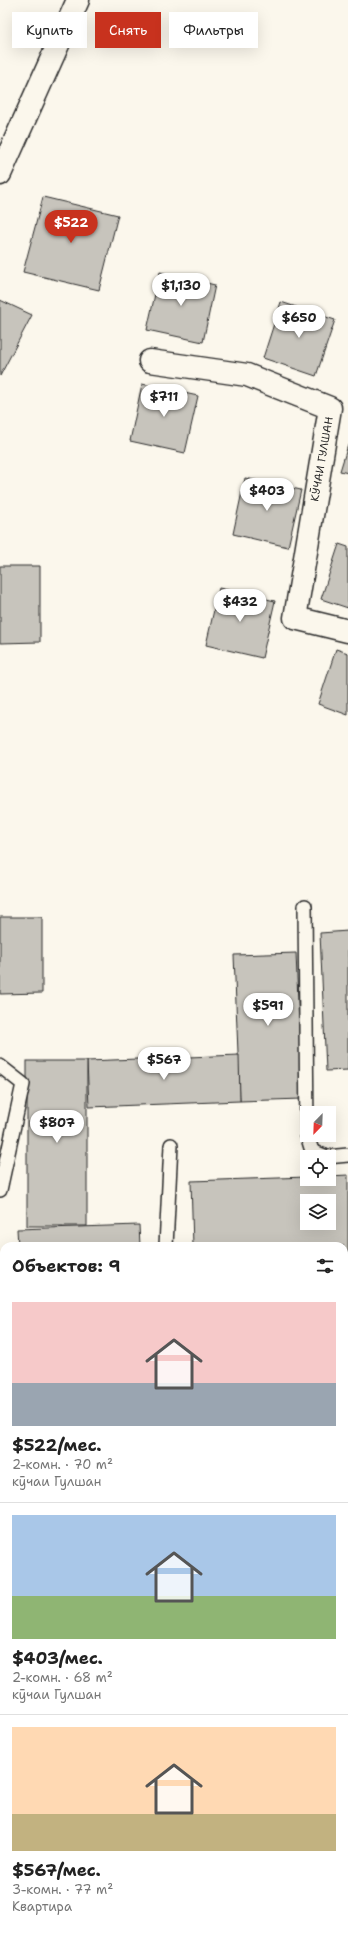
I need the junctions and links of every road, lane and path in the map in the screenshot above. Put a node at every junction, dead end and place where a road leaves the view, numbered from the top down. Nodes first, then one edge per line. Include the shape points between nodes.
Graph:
1 (78, 0) edge
2 (0, 174) edge
3 (150, 361) dead end
4 (348, 631) edge
5 (305, 906) dead end
6 (0, 1066) edge
7 (307, 1106) edge
8 (309, 1142) edge
9 (171, 1145) dead end
10 (348, 1156) edge
11 (0, 1190) edge
12 (166, 1242) edge

1 - 2 street
3 - 4 street, КӮЧАИ ГУЛШАН via 246,375 330,408 295,618
5 - 7 lane
6 - 11 lane via 23,1084
8 - 10 lane via 312,1151 327,1157
9 - 12 lane

